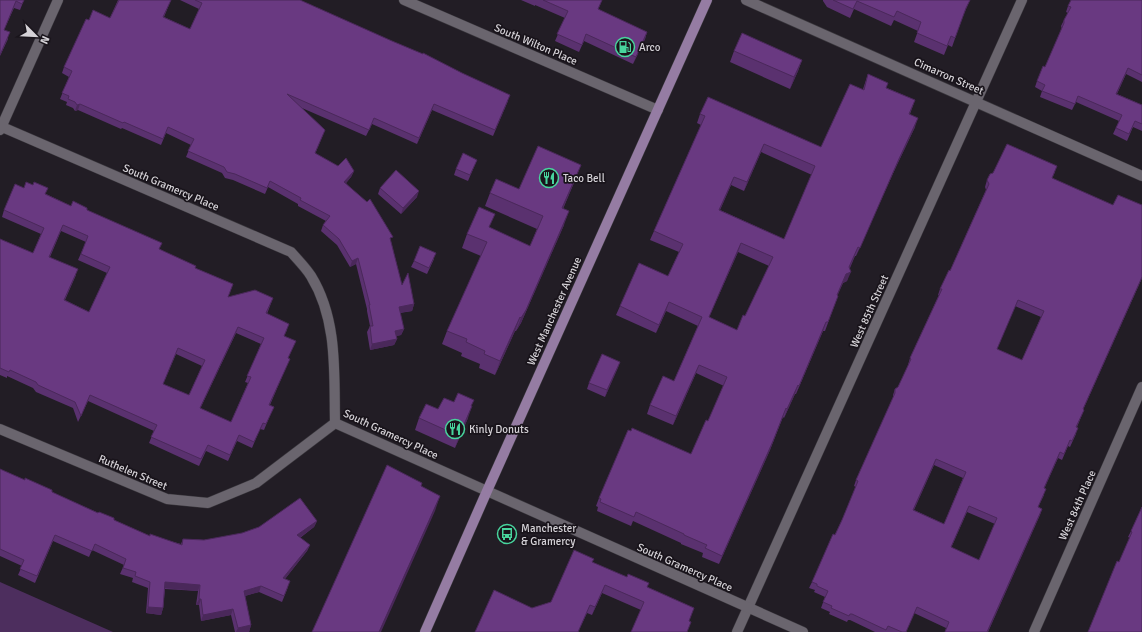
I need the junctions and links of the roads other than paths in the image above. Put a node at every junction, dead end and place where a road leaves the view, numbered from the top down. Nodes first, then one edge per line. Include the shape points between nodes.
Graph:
1 (58, 0) edge
2 (404, 0) edge
3 (707, 0) edge
4 (746, 0) edge
5 (1022, 0) edge
6 (977, 102) junction
7 (658, 110) junction
8 (0, 128) edge
9 (1142, 176) edge
10 (1142, 387) edge
11 (335, 423) junction
12 (0, 429) edge
13 (486, 491) junction
14 (748, 608) junction
15 (425, 632) edge
16 (738, 632) edge
17 (803, 632) edge
18 (1034, 632) edge

1 - 8 street
2 - 7 street, South Wilton Place
3 - 7 main road, West Manchester Avenue
4 - 6 street, Cimarron Street
5 - 6 street, West 85th Street
6 - 9 street, Cimarron Street
6 - 14 street, West 85th Street
7 - 13 main road, West Manchester Avenue
8 - 11 street, South Gramercy Place via 292,252 311,276 324,302 333,339
10 - 18 street, West 84th Place
11 - 12 street, Ruthelen Street via 256,483 208,503 167,499
11 - 13 street, South Gramercy Place
13 - 14 street, South Gramercy Place
13 - 15 main road, West Manchester Avenue
14 - 16 street, West 85th Street
14 - 17 street, South Gramercy Place

